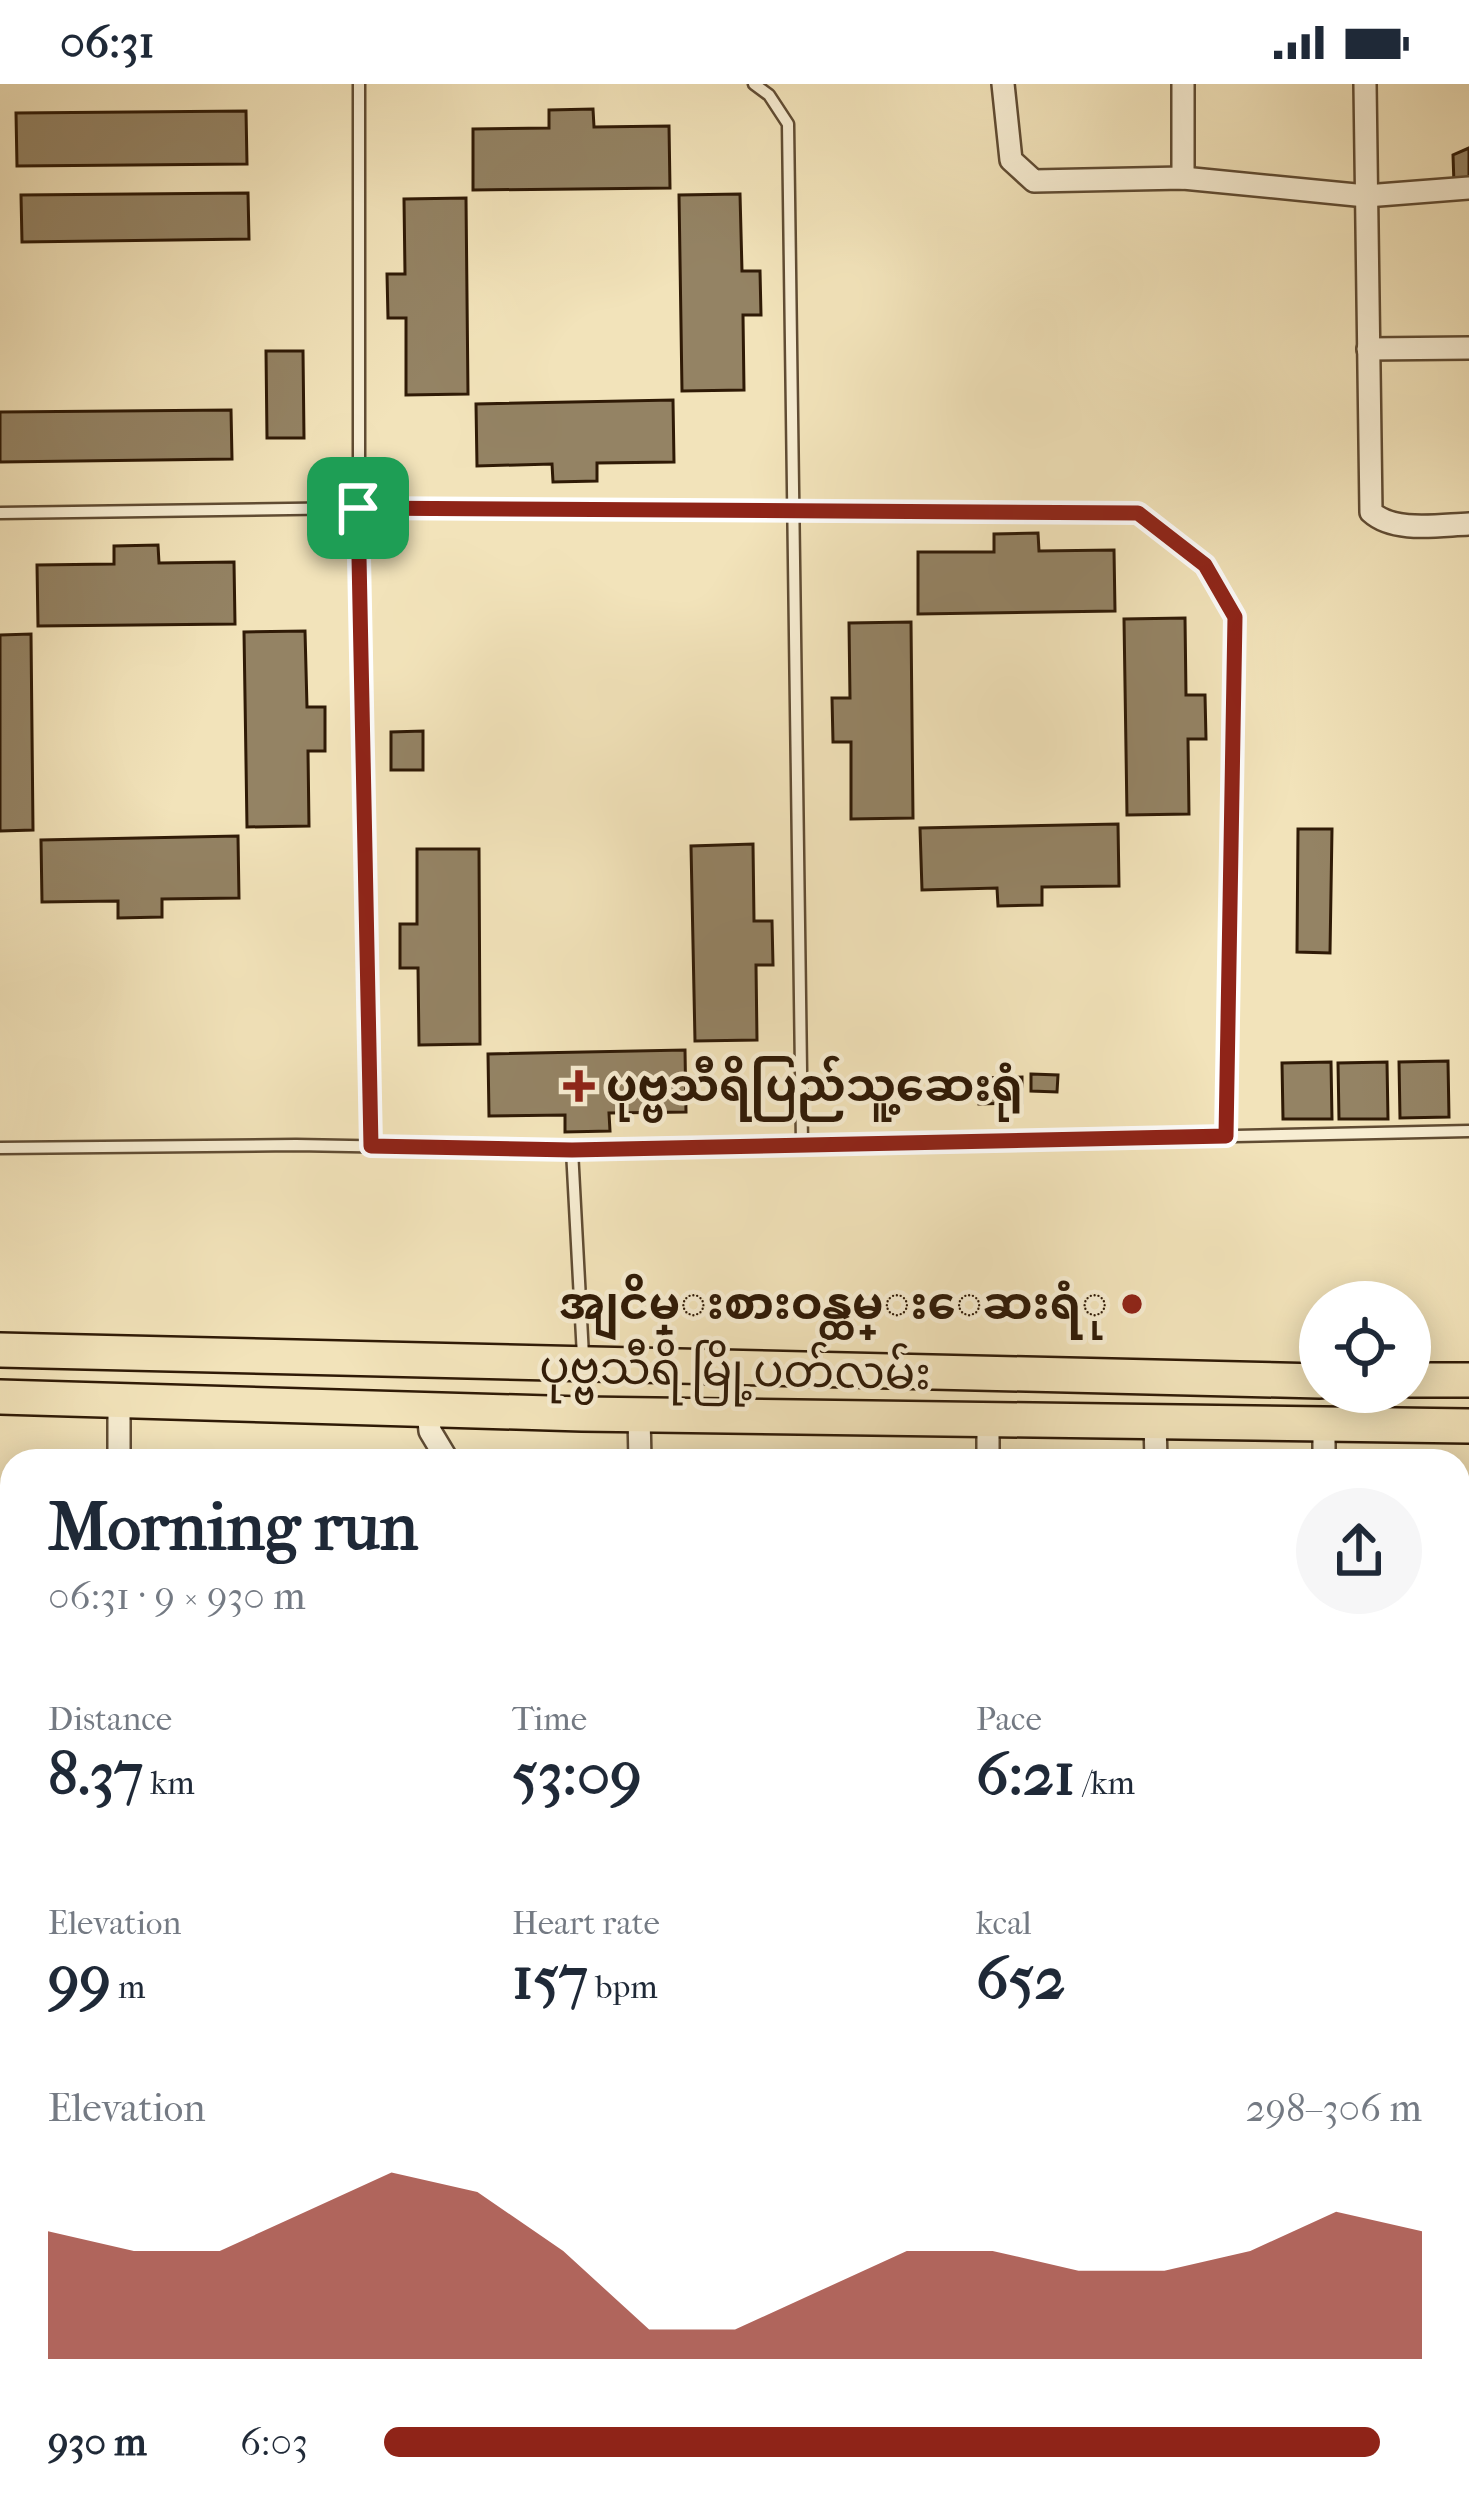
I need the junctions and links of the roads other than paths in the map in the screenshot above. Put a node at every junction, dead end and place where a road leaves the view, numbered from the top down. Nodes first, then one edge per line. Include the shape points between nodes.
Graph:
1 (358, 84) edge
2 (754, 84) edge
3 (1003, 84) edge
4 (1183, 84) edge
5 (1365, 84) edge
6 (1183, 178) junction
7 (1469, 188) edge
8 (1366, 196) junction
9 (1469, 349) edge
10 (1368, 350) junction
11 (358, 508) junction
12 (795, 511) junction
13 (0, 513) edge
14 (1469, 524) edge
15 (1469, 1131) edge
16 (1226, 1136) junction
17 (802, 1144) junction
18 (371, 1146) junction
19 (0, 1148) edge
20 (572, 1150) junction
21 (0, 1349) edge
22 (584, 1366) junction
23 (1431, 1380) edge
24 (1469, 1380) edge
25 (1299, 1381) edge
26 (0, 1397) edge
27 (119, 1400) junction
28 (428, 1411) junction
29 (639, 1415) junction
30 (988, 1420) junction
31 (1155, 1422) junction
32 (1324, 1424) junction
33 (1469, 1426) edge
34 (119, 1449) edge
35 (441, 1449) edge
36 (640, 1449) edge
37 (988, 1449) edge
38 (1156, 1449) edge
39 (1324, 1449) edge

1 - 11 lane
2 - 12 lane via 788,124
3 - 6 street via 1011,160 1034,181
4 - 6 street
5 - 8 street
6 - 8 street
7 - 8 street
8 - 10 street
9 - 10 street
10 - 14 street via 1371,512 1401,524
11 - 12 lane
11 - 13 lane
11 - 18 lane
12 - 16 lane via 1138,513 1205,565 1235,617
12 - 17 lane
15 - 16 lane
16 - 17 lane
17 - 20 lane
18 - 19 lane
18 - 20 lane
20 - 22 lane
21 - 22 main road, ပုဗ္ဗသီရိ မြို့ပတ်လမ်း
22 - 25 main road, ပုဗ္ဗသီရိ မြို့ပတ်လမ်း
23 - 24 main road
26 - 27 main road, ပုဗ္ဗသီရိ မြို့ပတ်လမ်း
27 - 28 main road, ပုဗ္ဗသီရိ မြို့ပတ်လမ်း
27 - 34 street
28 - 29 main road, ပုဗ္ဗသီရိ မြို့ပတ်လမ်း
28 - 35 street
29 - 30 main road, ပုဗ္ဗသီရိ မြို့ပတ်လမ်း
29 - 36 street
30 - 31 main road, ပုဗ္ဗသီရိ မြို့ပတ်လမ်း
30 - 37 street
31 - 32 main road, ပုဗ္ဗသီရိ မြို့ပတ်လမ်း
31 - 38 street
32 - 33 main road, ပုဗ္ဗသီရိ မြို့ပတ်လမ်း
32 - 39 street

